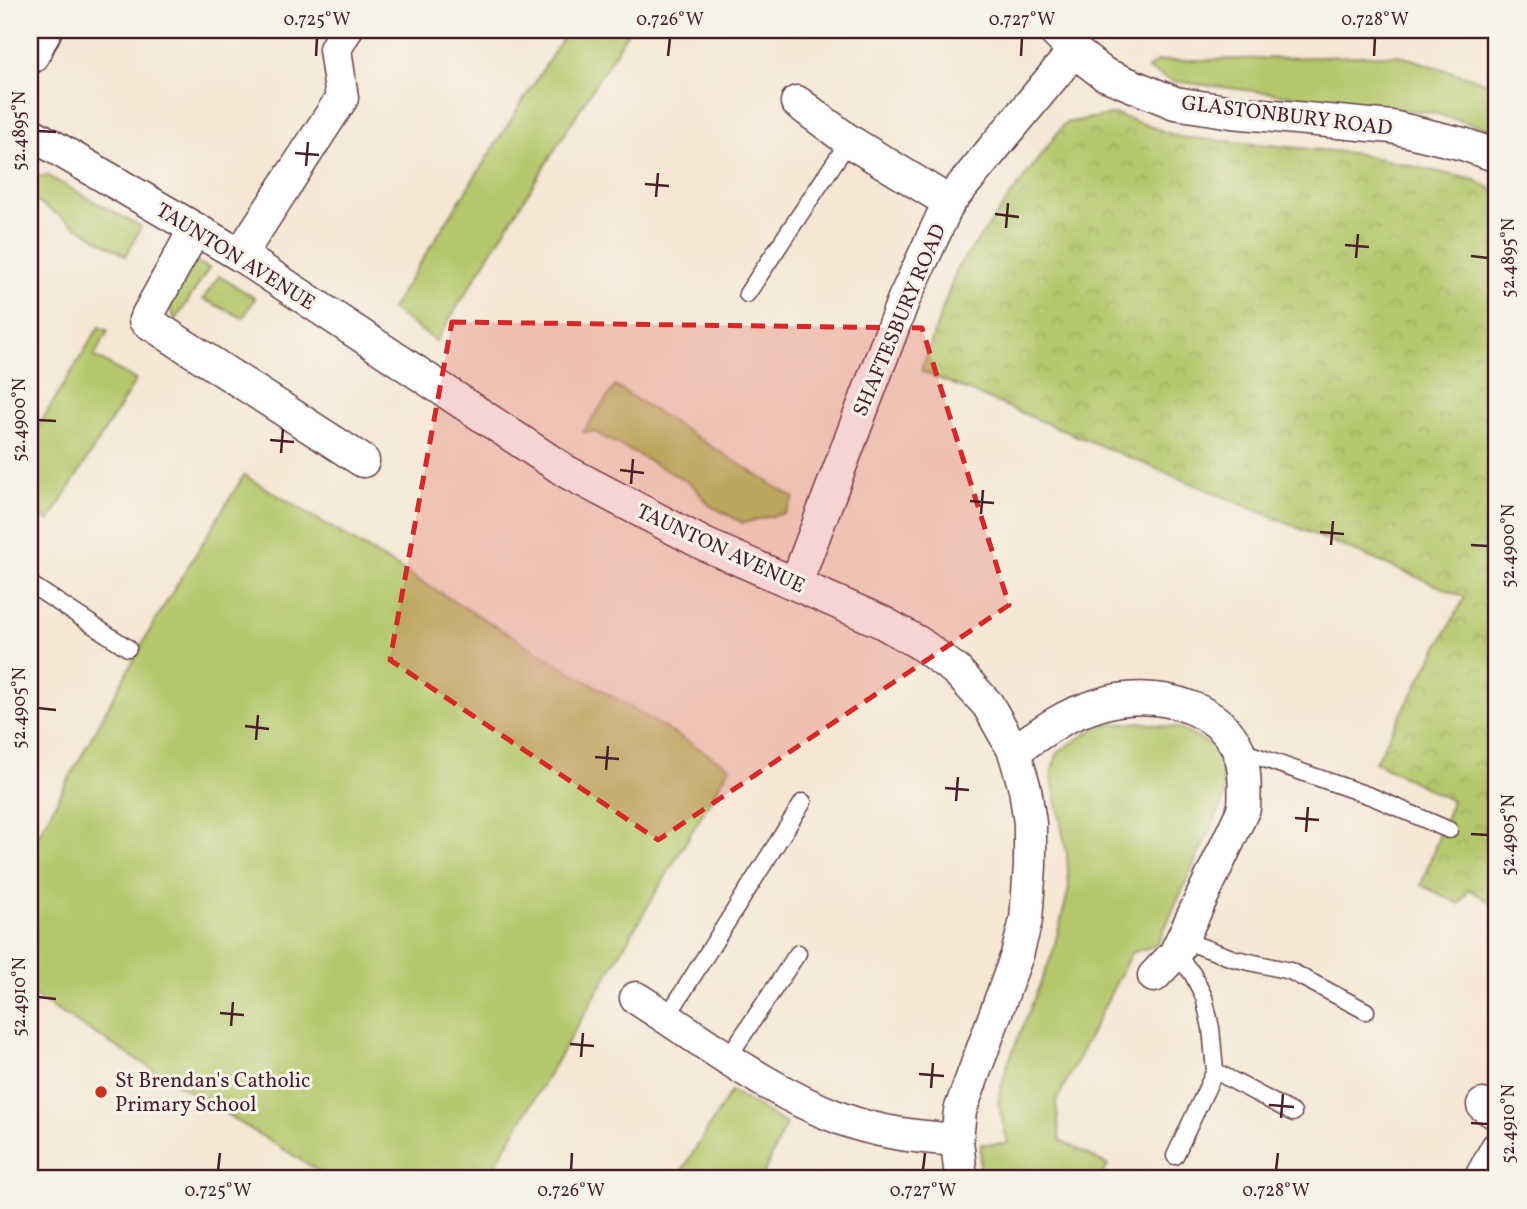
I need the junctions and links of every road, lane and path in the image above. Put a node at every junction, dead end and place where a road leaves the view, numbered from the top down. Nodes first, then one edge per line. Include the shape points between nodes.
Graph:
1 (42, 30) edge
2 (346, 30) edge
3 (1064, 40) edge
4 (30, 54) edge
5 (797, 102) dead end
6 (30, 133) edge
7 (849, 141) junction
8 (1497, 156) edge
9 (949, 202) junction
10 (195, 229) junction
11 (240, 255) junction
12 (747, 294) dead end
13 (363, 461) dead end
14 (796, 583) junction
15 (30, 584) edge
16 (128, 648) dead end
17 (1239, 750) junction
18 (1014, 751) junction
19 (803, 802) dead end
20 (1449, 830) dead end
21 (798, 953) dead end
22 (1171, 957) junction
23 (636, 998) dead end
24 (1366, 1011) dead end
25 (667, 1017) junction
26 (727, 1059) junction
27 (1214, 1071) junction
28 (1293, 1113) dead end
29 (957, 1140) junction
30 (1497, 1148) edge
31 (1175, 1156) dead end
32 (961, 1179) edge
33 (1480, 1179) edge

1 - 4 street
2 - 11 street via 335,49 342,98
3 - 8 street, GLASTONBURY ROAD via 1104,74 1175,103 1392,127
3 - 9 street, SHAFTESBURY ROAD
5 - 7 street
6 - 10 street, TAUNTON AVENUE
7 - 9 street
7 - 12 lane
9 - 14 street, SHAFTESBURY ROAD via 903,301
10 - 11 street, TAUNTON AVENUE
10 - 13 street via 145,320
11 - 14 street, TAUNTON AVENUE via 567,472 704,544
14 - 18 street, TAUNTON AVENUE via 882,622 957,671 988,705
15 - 16 lane
17 - 18 street via 1224,730 1200,711 1162,700 1124,699 1071,716
17 - 20 lane via 1373,797
17 - 22 street via 1246,784 1244,808
18 - 29 street, TAUNTON AVENUE via 1030,824 1026,920 960,1111
19 - 25 lane
21 - 26 lane
22 - 24 lane via 1233,958 1290,971
22 - 27 lane via 1192,973 1204,997
23 - 25 street
25 - 26 street
26 - 29 street via 842,1120 915,1137
27 - 28 lane
27 - 31 lane
29 - 32 street, TAUNTON AVENUE
30 - 33 street

